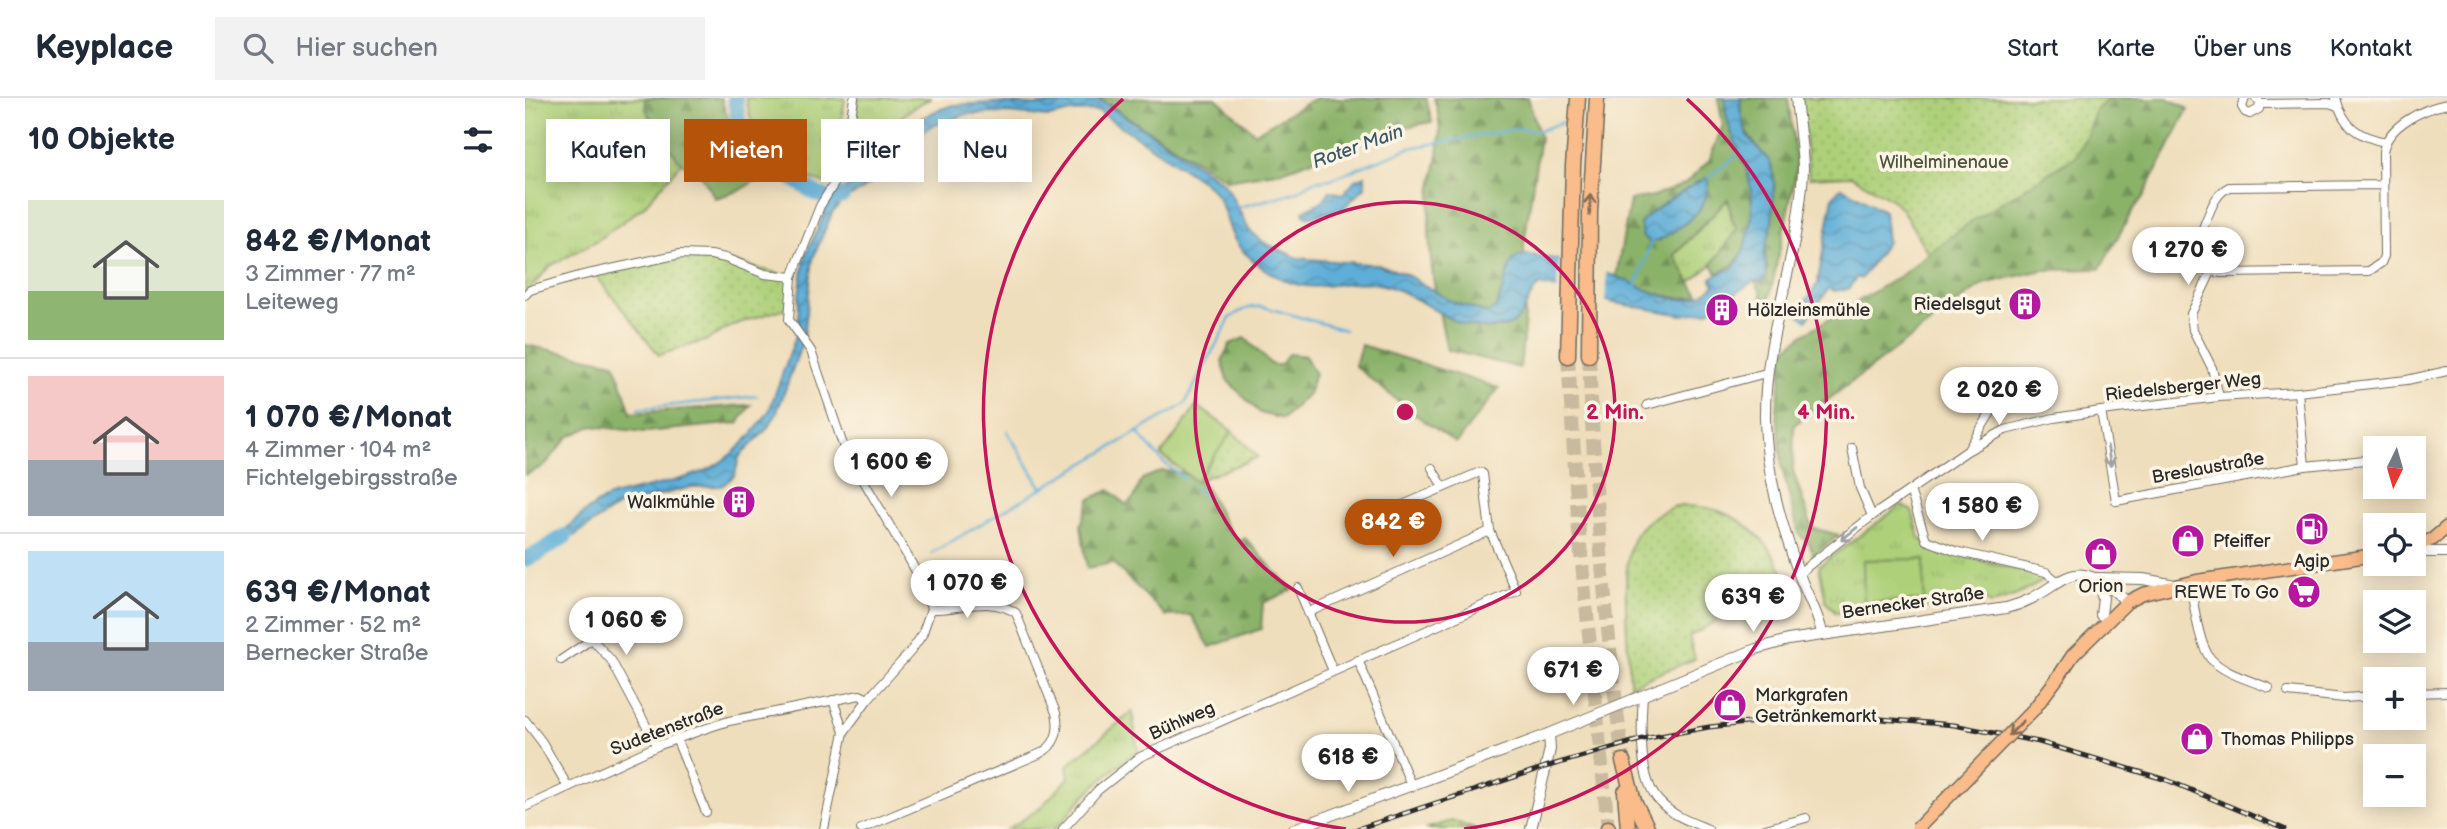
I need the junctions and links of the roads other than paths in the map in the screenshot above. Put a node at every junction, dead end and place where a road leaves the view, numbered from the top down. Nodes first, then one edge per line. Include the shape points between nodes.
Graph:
1 (854, 98) edge
2 (1597, 98) edge
3 (1796, 98) edge
4 (2245, 98) edge
5 (2258, 101) edge
6 (1577, 102) edge
7 (2337, 102) edge
8 (2447, 104) edge
9 (2385, 142) junction
10 (2383, 185) junction
11 (2211, 272) junction
12 (792, 277) junction
13 (525, 295) edge
14 (1589, 355) tunnel mouth
15 (1568, 356) tunnel mouth
16 (2445, 372) edge
17 (1766, 373) junction
18 (2006, 387) dead end
19 (2298, 392) junction
20 (2219, 397) junction
21 (1647, 405) dead end
22 (2101, 411) junction
23 (1852, 448) dead end
24 (1967, 451) junction
25 (2363, 460) edge
26 (2305, 466) junction
27 (1432, 468) dead end
28 (1443, 487) junction
29 (1910, 489) junction
30 (1872, 516) junction
31 (1370, 519) dead end
32 (2447, 527) edge
33 (1490, 531) junction
34 (2426, 542) edge
35 (2426, 550) edge
36 (2447, 552) edge
37 (2363, 557) edge
38 (1799, 573) junction
39 (2095, 578) junction
40 (2057, 582) junction
41 (2190, 583) junction
42 (2175, 585) junction
43 (1298, 588) dead end
44 (2127, 602) junction
45 (932, 610) junction
46 (1307, 612) junction
47 (2101, 615) dead end
48 (1822, 634) junction
49 (561, 660) dead end
50 (1358, 660) junction
51 (1333, 671) junction
52 (2269, 688) dead end
53 (2288, 692) dead end
54 (2447, 692) edge
55 (2426, 693) edge
56 (1643, 695) junction
57 (2363, 697) edge
58 (868, 699) junction
59 (833, 700) junction
60 (525, 720) edge
61 (843, 732) junction
62 (1549, 734) junction
63 (676, 738) junction
64 (657, 746) junction
65 (568, 787) junction
66 (1412, 787) junction
67 (525, 807) edge
68 (706, 812) dead end
69 (1806, 818) dead end
70 (824, 829) edge
71 (862, 829) edge
72 (1063, 829) edge
73 (1294, 829) edge
74 (1531, 829) edge
75 (1629, 829) edge
76 (1648, 829) edge
77 (1708, 829) edge
78 (1765, 829) edge
79 (1917, 829) edge

1 - 12 street via 837,179 820,206
14 -> 2 highway
3 - 17 street via 1803,168 1794,241
4 - 5 street via 2242,107 2248,114 2257,112
5 - 7 street
6 - 15 highway
7 - 9 street via 2351,127
8 - 9 street via 2421,113 2389,133
9 - 10 street
10 - 11 street via 2384,256 2376,268
10 - 11 street via 2229,187 2215,199 2197,244 2201,263
11 - 20 street via 2191,314
12 - 13 street via 765,274 711,255 680,254 579,275
12 - 45 street via 789,320 811,351 843,445 925,588
16 - 19 street, Riedelsberger Weg
17 - 21 street
17 - 38 street via 1770,470
18 - 24 street
19 - 20 street, Riedelsberger Weg
19 - 26 street
20 - 22 street, Riedelsberger Weg
22 - 24 street, Riedelsberger Weg via 2005,429
22 -> 26 street, Breslaustraße via 2116,501
23 - 30 street via 1860,488
24 - 29 street, Riedelsberger Weg
25 - 26 street, Breslaustraße
27 - 28 street
28 - 31 street
28 - 33 street via 1477,472 1483,474
29 - 30 street, Riedelsberger Weg
29 - 40 street via 1926,540 2046,572
30 -> 38 street, Riedelsberger Weg
32 - 34 main road
33 - 46 street
33 - 50 street, Bühlweg via 1516,592
35 - 36 street
37 - 41 main road
38 - 48 street
39 - 40 street, Bernecker Straße via 2077,574
39 - 42 street, Bernecker Straße
39 - 44 street
39 - 47 street via 2103,598
40 - 48 street, Bernecker Straße via 2028,601 2006,608
41 - 42 main road
41 - 52 street via 2209,656 2233,674
42 - 44 main road
43 - 46 street
44 -> 79 main road, bridge via 2073,655 2034,709
45 - 58 street via 911,651
45 - 71 street via 994,603 1016,613 1057,716 1055,740 1039,754
46 - 51 street
48 - 56 street, Bernecker Straße via 1756,649
49 - 64 street via 592,639 611,660
50 - 51 street, Bühlweg
50 - 66 street
51 - 72 street, Bühlweg via 1140,757 1098,790
53 - 57 street
54 - 55 street
56 - 62 street, Bernecker Straße
56 - 77 street via 1649,787 1673,814
58 - 59 street, Sudetenstraße via 860,695
58 - 61 street
59 - 61 street
59 - 63 street, Sudetenstraße via 729,720
60 - 65 street
61 - 70 street
62 - 66 street, Bernecker Straße
62 - 74 street via 1550,748
63 - 64 street, Sudetenstraße
63 - 68 street
64 - 65 street, Sudetenstraße
65 - 67 street, Sudetenstraße
66 - 73 street, Bernecker Straße
69 - 78 street
75 - 76 highway via 1623,761

